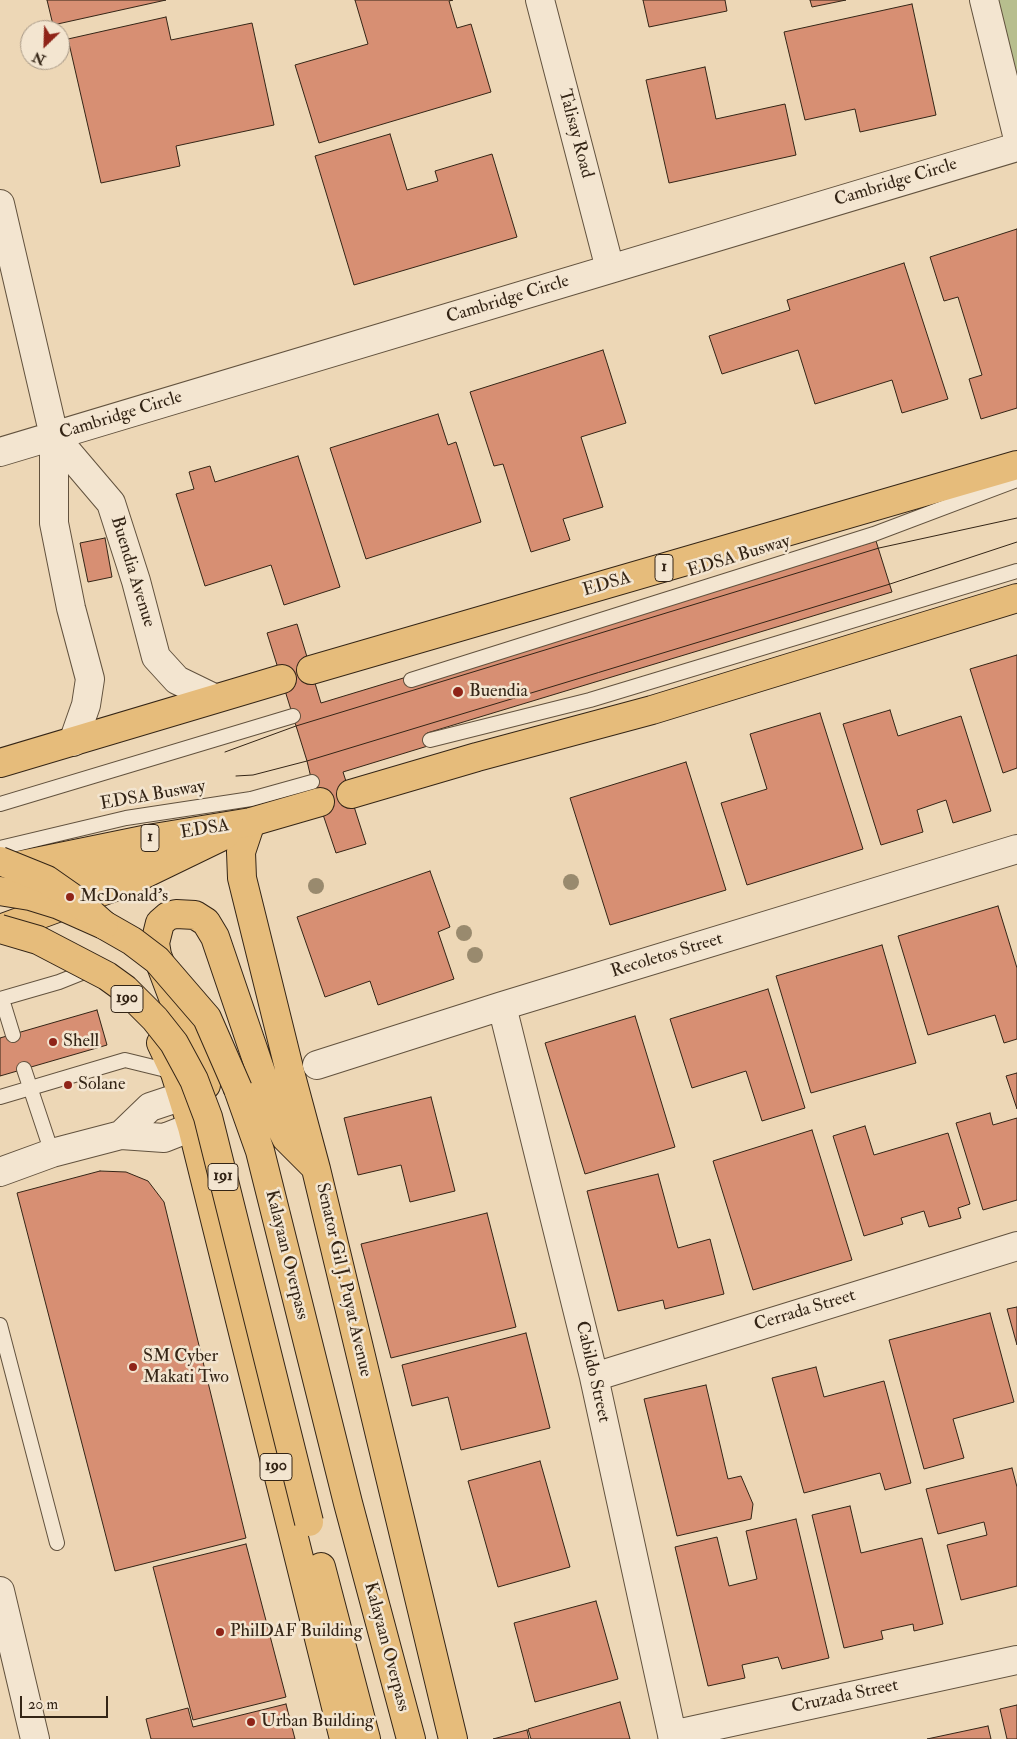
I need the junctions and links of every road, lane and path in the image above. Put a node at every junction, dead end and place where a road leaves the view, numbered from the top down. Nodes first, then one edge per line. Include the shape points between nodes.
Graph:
1 (540, 0) edge
2 (984, 0) edge
3 (1017, 135) edge
4 (1017, 147) edge
5 (0, 204) edge
6 (610, 269) junction
7 (54, 436) junction
8 (0, 452) edge
9 (1017, 465) edge
10 (1017, 480) edge
11 (1017, 571) edge
12 (1017, 598) edge
13 (311, 670) dead end
14 (282, 679) dead end
15 (411, 680) dead end
16 (214, 698) junction
17 (293, 716) dead end
18 (430, 740) dead end
19 (73, 742) junction
20 (0, 763) edge
21 (316, 792) joint
22 (351, 794) dead end
23 (0, 804) edge
24 (251, 822) junction
25 (0, 848) edge
26 (1017, 849) edge
27 (0, 861) edge
28 (0, 870) edge
29 (0, 891) edge
30 (0, 902) edge
31 (104, 925) junction
32 (0, 929) edge
33 (89, 970) junction
34 (1, 999) edge
35 (502, 1006) junction
36 (13, 1034) dead end
37 (317, 1065) dead end
38 (24, 1069) dead end
39 (179, 1084) junction
40 (30, 1088) junction
41 (0, 1097) edge
42 (192, 1127) junction
43 (121, 1135) junction
44 (52, 1153) junction
45 (1, 1168) edge
46 (316, 1169) junction
47 (208, 1195) junction
48 (1017, 1246) edge
49 (0, 1325) edge
50 (594, 1377) junction
51 (57, 1543) dead end
52 (0, 1591) edge
53 (1017, 1660) edge
54 (673, 1737) edge
55 (35, 1739) edge
56 (344, 1739) edge
57 (366, 1739) edge
58 (411, 1739) edge
59 (453, 1739) edge

1 - 6 street, Talisay Road
2 - 3 street
4 - 6 street, Cambridge Circle
5 - 7 street, Buendia Avenue
6 - 7 street, Cambridge Circle
7 - 8 street, Cambridge Circle
7 - 16 street, Buendia Avenue via 111,504 156,657 177,680
7 - 19 street, Buendia Avenue via 54,523 71,608 90,679 86,705
9 - 13 main road, EDSA / 1
10 - 15 lane, EDSA Busway via 874,534
11 - 18 lane via 590,700
12 - 22 main road via 652,710
14 - 16 main road
16 - 19 main road
17 - 23 lane, EDSA Busway
19 - 20 main road
21 - 24 main road, EDSA / 1
21 - 25 lane, EDSA Busway via 126,818
24 - 28 main road, EDSA / 1 via 148,839
24 - 30 main road
24 - 32 main road, 1 via 128,882
24 - 46 main road, Senator Gil J. Puyat Avenue via 241,852 242,878
26 - 35 street, Recoletos Street
27 - 31 main road, bridge via 47,880
29 - 31 main road, Kalayaan Overpass / 191, bridge via 59,905
31 - 58 main road, Kalayaan Overpass / 191, bridge via 157,960 207,1018 238,1089 260,1151
32 - 33 main road, 190 via 60,953
32 - 57 main road, 191, bridge via 46,944 125,989 174,1043 194,1080 208,1117 306,1513
33 - 34 lane
33 - 39 main road, 190 via 120,993 149,1023 165,1048
34 - 36 lane
35 - 37 street, Recoletos Street
35 - 50 street, Cabildo Street
38 - 40 lane
39 - 40 lane via 126,1060
39 - 42 main road, 190
39 - 43 street
40 - 41 lane
40 - 44 lane
42 - 43 street via 164,1138
42 - 47 main road, 190
43 - 44 street
44 - 45 street
46 - 47 main road via 286,1138 278,1122 215,937 206,922 195,915 176,914 160,923 155,943 220,1125 221,1148
46 - 59 main road, Senator Gil J. Puyat Avenue
47 - 56 main road, 190
48 - 50 street, Cerrada Street
49 - 51 lane
50 - 54 street, Cabildo Street
52 - 55 street
53 - 54 street, Cruzada Street

